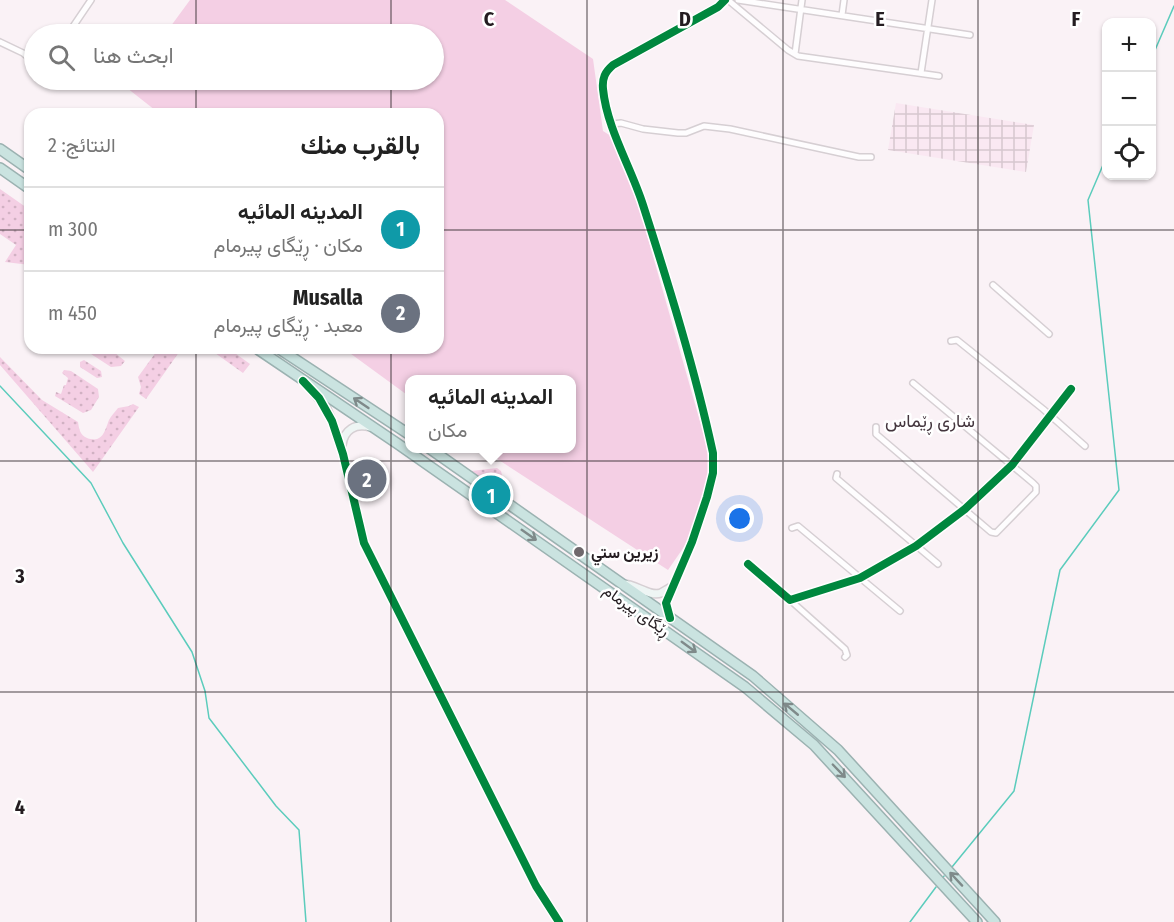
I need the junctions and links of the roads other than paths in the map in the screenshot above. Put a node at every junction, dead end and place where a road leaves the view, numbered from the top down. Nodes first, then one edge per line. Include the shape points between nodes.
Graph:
1 (91, 0) edge
2 (726, 0) edge
3 (738, 0) edge
4 (802, 0) edge
5 (844, 0) edge
6 (932, 0) edge
7 (801, 10) junction
8 (842, 15) junction
9 (75, 24) edge
10 (927, 28) junction
11 (970, 35) dead end
12 (0, 42) edge
13 (24, 54) edge
14 (795, 54) junction
15 (921, 74) junction
16 (939, 76) dead end
17 (612, 124) junction
18 (0, 149) edge
19 (871, 157) dead end
20 (24, 166) edge
21 (0, 168) edge
22 (24, 185) edge
23 (993, 285) dead end
24 (1049, 334) dead end
25 (951, 341) dead end
26 (265, 354) edge
27 (287, 354) edge
28 (303, 381) junction
29 (914, 383) dead end
30 (1071, 389) dead end
31 (1051, 415) junction
32 (876, 427) dead end
33 (376, 430) junction
34 (405, 432) edge
35 (1085, 446) dead end
36 (405, 450) edge
37 (410, 453) edge
38 (436, 453) edge
39 (343, 454) junction
40 (1012, 465) junction
41 (837, 474) dead end
42 (474, 480) junction
43 (470, 494) junction
44 (965, 509) junction
45 (792, 528) dead end
46 (916, 546) junction
47 (748, 564) dead end
48 (938, 564) dead end
49 (860, 578) junction
50 (622, 584) junction
51 (674, 586) junction
52 (790, 600) junction
53 (900, 611) dead end
54 (670, 618) junction
55 (845, 657) dead end
56 (560, 922) edge
57 (977, 922) edge
58 (995, 922) edge

1 - 9 street
2 - 14 street
2 - 17 street via 606,71 603,88
3 - 7 street
4 - 7 street
5 - 8 street
6 - 10 street
7 - 8 street
7 - 14 street
8 - 10 street
10 - 11 street
10 - 15 street
12 - 13 street
14 - 15 street
15 - 16 street
17 - 19 street via 678,133 710,126 859,158
17 - 51 street via 643,204 713,453 707,497
18 - 20 highway
21 - 22 highway
23 - 24 street
25 - 31 street via 957,340
26 - 28 highway, ڕێگای پیرمام
34 -> 27 highway
28 - 33 highway, ڕێگای پیرمام
28 - 39 street via 327,409
29 - 40 street
30 - 31 street
31 - 35 street
31 - 40 street
32 - 44 street via 876,434
33 - 36 highway, ڕێگای پیرمام
33 - 39 street via 365,426 352,428 343,437
37 - 43 highway, ڕێگای پیرمام
38 - 42 highway, ڕێگای پیرمام
39 - 56 street via 364,543 536,886
40 - 44 street
40 - 44 street via 1036,486 1036,492 996,533
41 - 46 street via 836,478
42 - 43 highway
42 - 50 highway, ڕێگای پیرمام
43 -> 57 highway, ڕێگای پیرمام via 765,704 830,761
44 - 46 street
45 - 49 street via 798,526
46 - 48 street
46 - 49 street
47 - 52 street
49 - 52 street
49 - 53 street
50 - 51 street via 654,594
50 - 54 highway, ڕێگای پیرمام
51 - 54 street via 666,603
52 - 55 street via 845,649
58 -> 54 highway, ڕێگای پیرمام via 838,750 753,676

